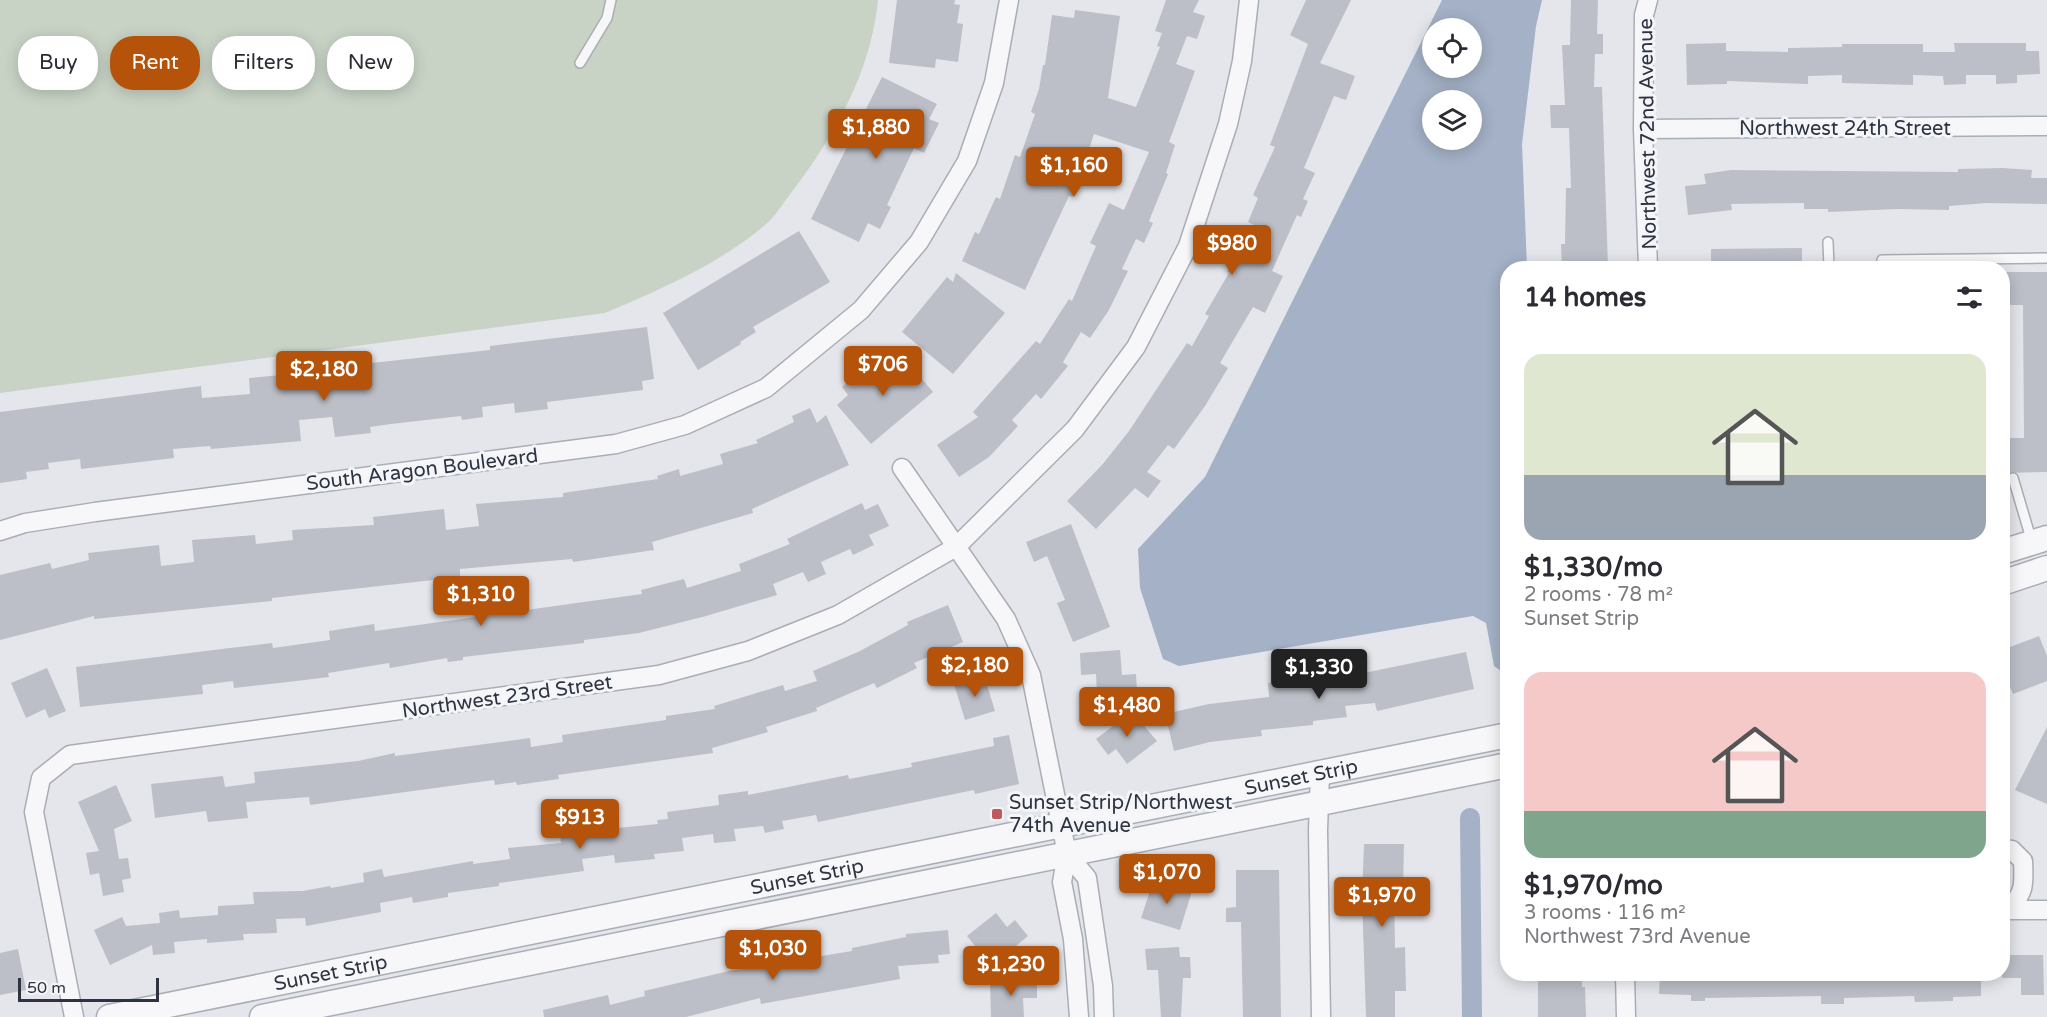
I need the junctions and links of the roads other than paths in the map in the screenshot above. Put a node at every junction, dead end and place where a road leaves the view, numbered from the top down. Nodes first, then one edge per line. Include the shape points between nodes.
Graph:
1 (611, 0) edge
2 (1009, 0) edge
3 (1249, 0) edge
4 (1648, 0) edge
5 (580, 63) dead end
6 (2047, 126) edge
7 (1644, 129) junction
8 (1828, 242) dead end
9 (2047, 258) edge
10 (1648, 261) edge
11 (1829, 261) edge
12 (1882, 261) edge
13 (902, 468) dead end
14 (2013, 478) dead end
15 (0, 531) edge
16 (2040, 540) edge
17 (956, 547) junction
18 (2010, 549) edge
19 (2047, 568) edge
20 (2010, 580) edge
21 (1500, 737) edge
22 (1500, 767) edge
23 (1320, 774) junction
24 (1319, 803) junction
25 (1063, 825) junction
26 (2010, 850) edge
27 (1067, 854) junction
28 (2010, 905) edge
29 (2010, 909) edge
30 (2047, 910) edge
31 (1625, 981) edge
32 (74, 1017) edge
33 (109, 1017) edge
34 (262, 1017) edge
35 (1079, 1017) edge
36 (1104, 1017) edge
37 (1321, 1017) edge
38 (1626, 1017) edge

1 - 5 lane via 607,18
2 - 15 street, South Aragon Boulevard via 994,83 967,161 919,242 861,310 766,388 685,425 616,444 95,512
3 - 17 street, Northwest 23rd Street via 1242,61 1208,190 1188,246 1136,347 1075,429
4 - 7 street, Northwest 72nd Avenue via 1644,15
6 - 7 street, Northwest 24th Street
7 - 10 street, Northwest 72nd Avenue
8 - 11 lane
9 - 12 lane
13 - 17 street
14 - 16 lane
16 - 18 street
17 - 25 street via 1006,619 1032,675
17 - 32 street, Northwest 23rd Street via 838,615 748,651 659,675 70,755 41,778 34,812
19 - 20 street
21 - 23 street, Sunset Strip
22 - 24 street, Sunset Strip
23 - 24 street
23 - 25 street, Sunset Strip
24 - 27 street, Sunset Strip
24 - 37 street
25 - 27 street
25 - 33 street, Sunset Strip
26 - 28 street via 2023,861 2022,895
27 - 34 street, Sunset Strip
27 - 35 street via 1062,882 1073,939
27 - 36 street via 1087,878
29 - 30 street
31 - 38 street

